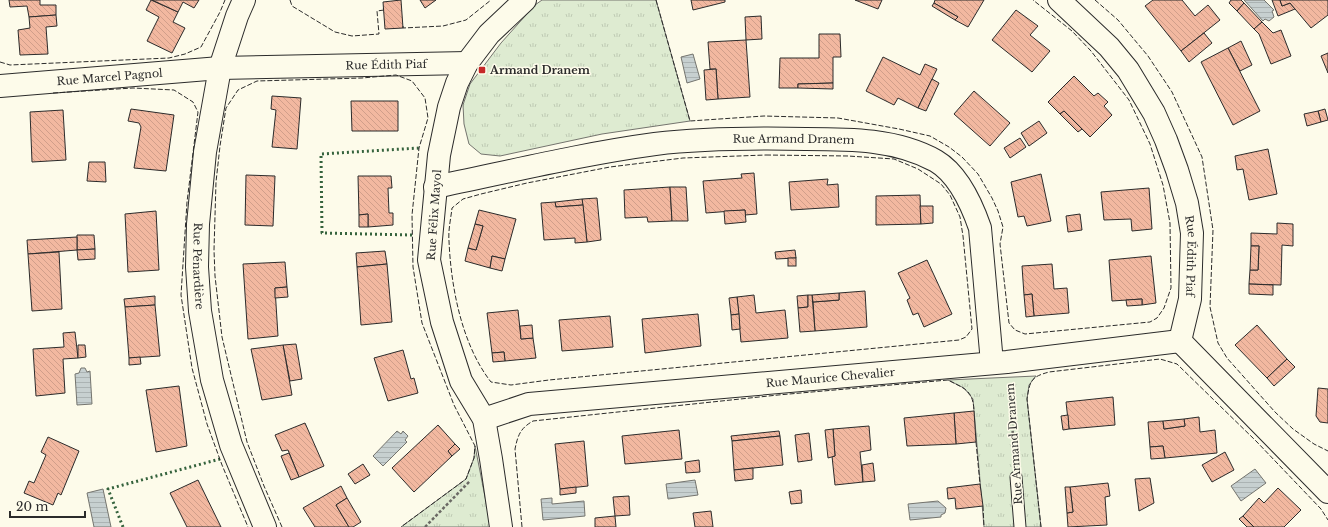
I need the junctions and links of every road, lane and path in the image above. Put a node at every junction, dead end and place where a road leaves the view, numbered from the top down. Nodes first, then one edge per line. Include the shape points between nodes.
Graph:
1 (244, 0) edge
2 (526, 0) edge
3 (1059, 0) edge
4 (467, 63) junction
5 (220, 68) junction
6 (0, 86) edge
7 (435, 187) junction
8 (1180, 341) junction
9 (1000, 362) junction
10 (484, 419) junction
11 (491, 459) junction
12 (1016, 477) joint
13 (1328, 492) edge
14 (265, 527) edge
15 (424, 527) edge
16 (501, 527) edge
17 (1020, 527) edge

1 - 5 street, Rue Pénardière
2 - 4 street via 489,34
3 - 8 street, Rue Édith Piaf via 1109,47 1128,70 1154,113 1177,170 1187,203 1192,233 1190,299
4 - 5 street, Rue Édith Piaf
4 - 7 street, Rue Félix Mayol via 449,107
5 - 6 street, Rue Marcel Pagnol
5 - 14 street, Rue Pénardière via 205,152 198,224 200,311 212,380 231,446
7 - 9 street, Rue Armand Dranem via 598,153 655,144 703,140 840,139 872,141 902,147 937,162 952,176 973,207 980,228
7 - 10 street, Rue Félix Mayol via 429,260 442,322 461,381
8 - 9 street, Rue Maurice Chevalier
8 - 13 street
9 - 10 street, Rue Maurice Chevalier via 529,404
9 - 12 path, Rue Armand Dranem
10 - 11 street, Rue Félix Mayol
11 - 15 path
11 - 16 street, Rue Félix Mayol
12 - 17 lane, Rue Armand Dranem

